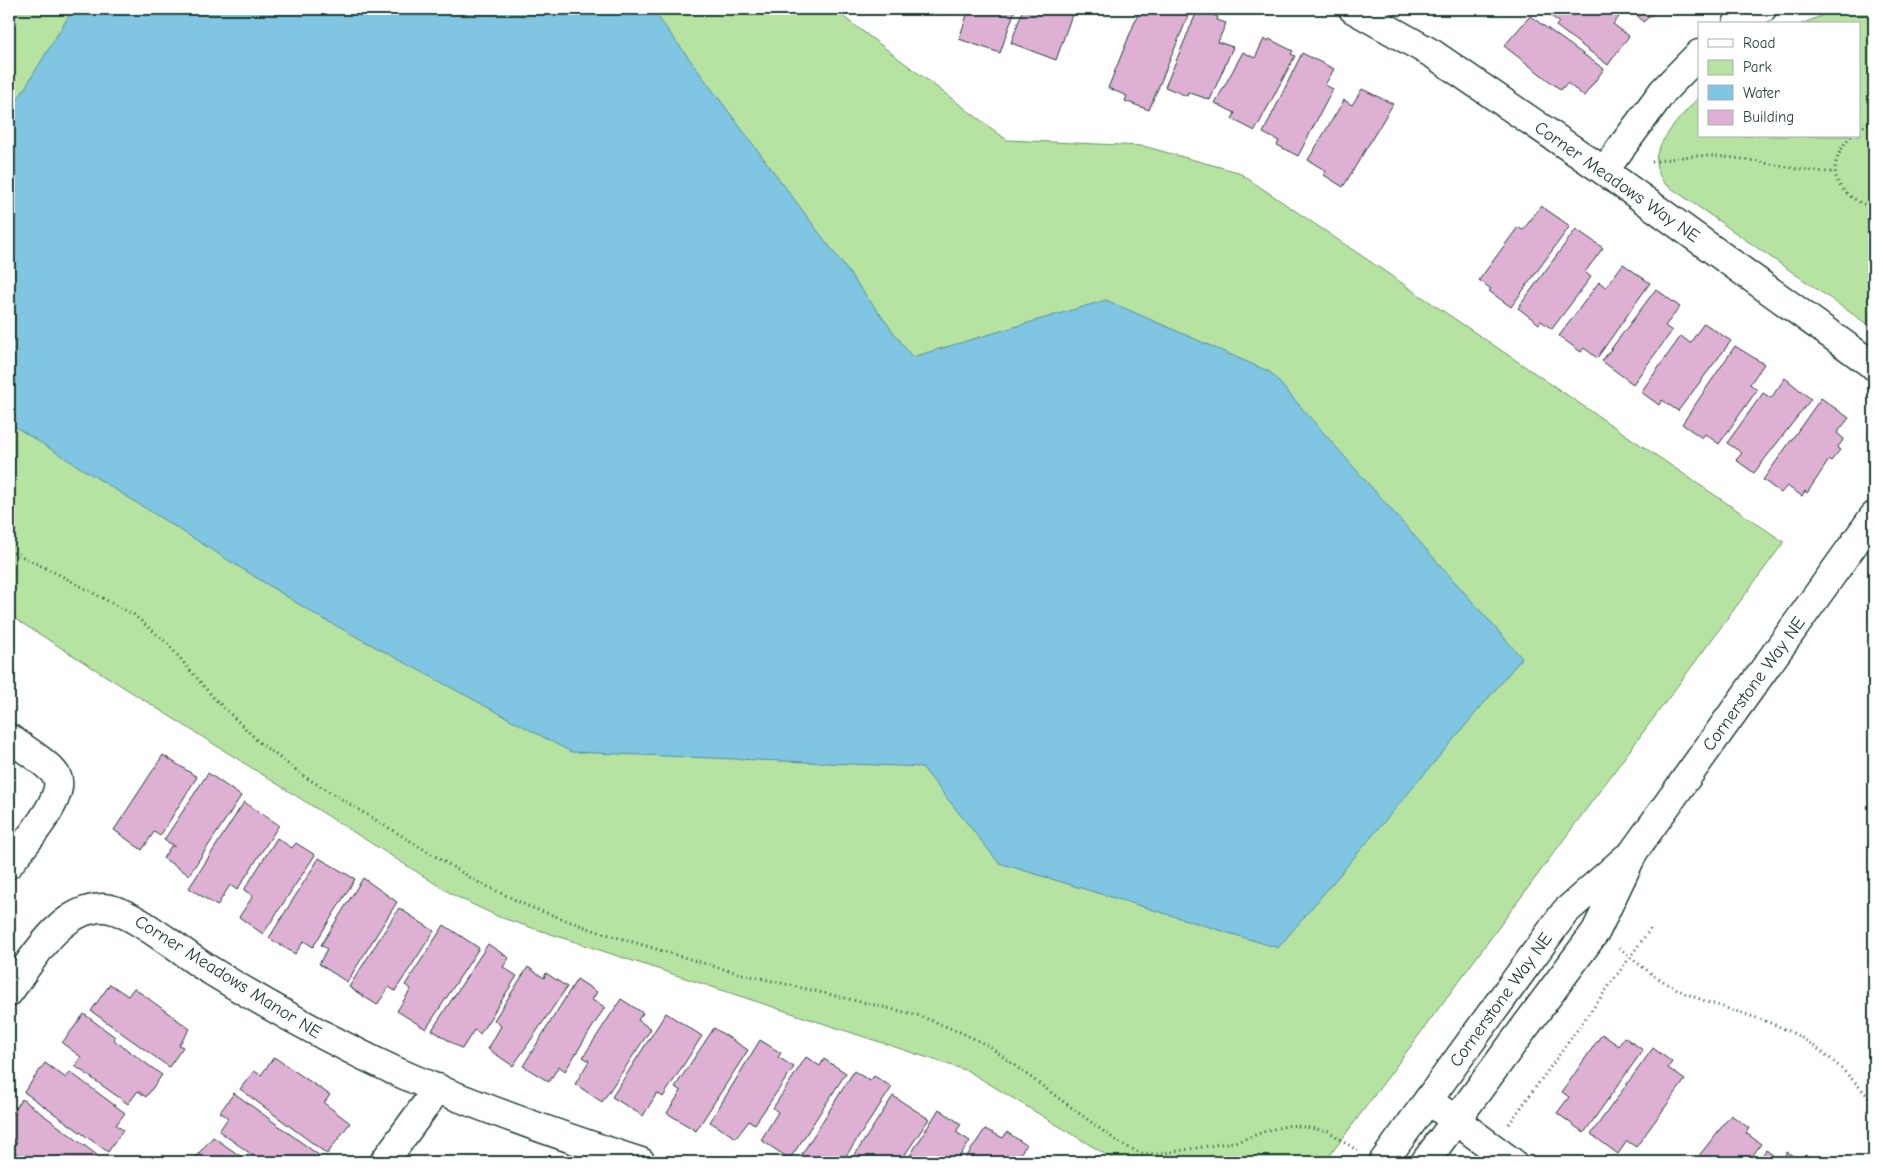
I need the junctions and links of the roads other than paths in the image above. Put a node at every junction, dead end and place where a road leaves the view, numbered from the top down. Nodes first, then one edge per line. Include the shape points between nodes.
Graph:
1 (1353, 9) edge
2 (1762, 9) edge
3 (1740, 22) edge
4 (1698, 55) edge
5 (1604, 171) junction
6 (1874, 366) edge
7 (1874, 516) edge
8 (9, 738) edge
9 (1634, 851) junction
10 (9, 864) edge
11 (10, 988) edge
12 (438, 1088) junction
13 (1428, 1100) junction
14 (1456, 1122) junction
15 (1502, 1155) edge
16 (384, 1162) edge
17 (641, 1162) edge
18 (1383, 1162) edge
19 (1425, 1162) edge

1 - 5 street, Corner Meadows Way NE via 1433,54
2 - 3 street
4 - 5 street via 1663,91
5 - 6 street, Corner Meadows Way NE
7 - 9 street, Cornerstone Way NE
8 - 10 street via 58,778 58,790 47,812
9 - 13 street, Cornerstone Way NE via 1565,912
9 - 14 street, Cornerstone Way NE via 1596,931
11 - 12 street, Corner Meadows Manor NE via 59,927 82,912 105,908 129,916 204,967 311,1029
12 - 16 street
12 - 17 street, Corner Meadows Manor NE via 561,1136
13 - 14 street
13 - 18 street, Cornerstone Way NE
14 - 15 street
14 - 19 street, Cornerstone Way NE

